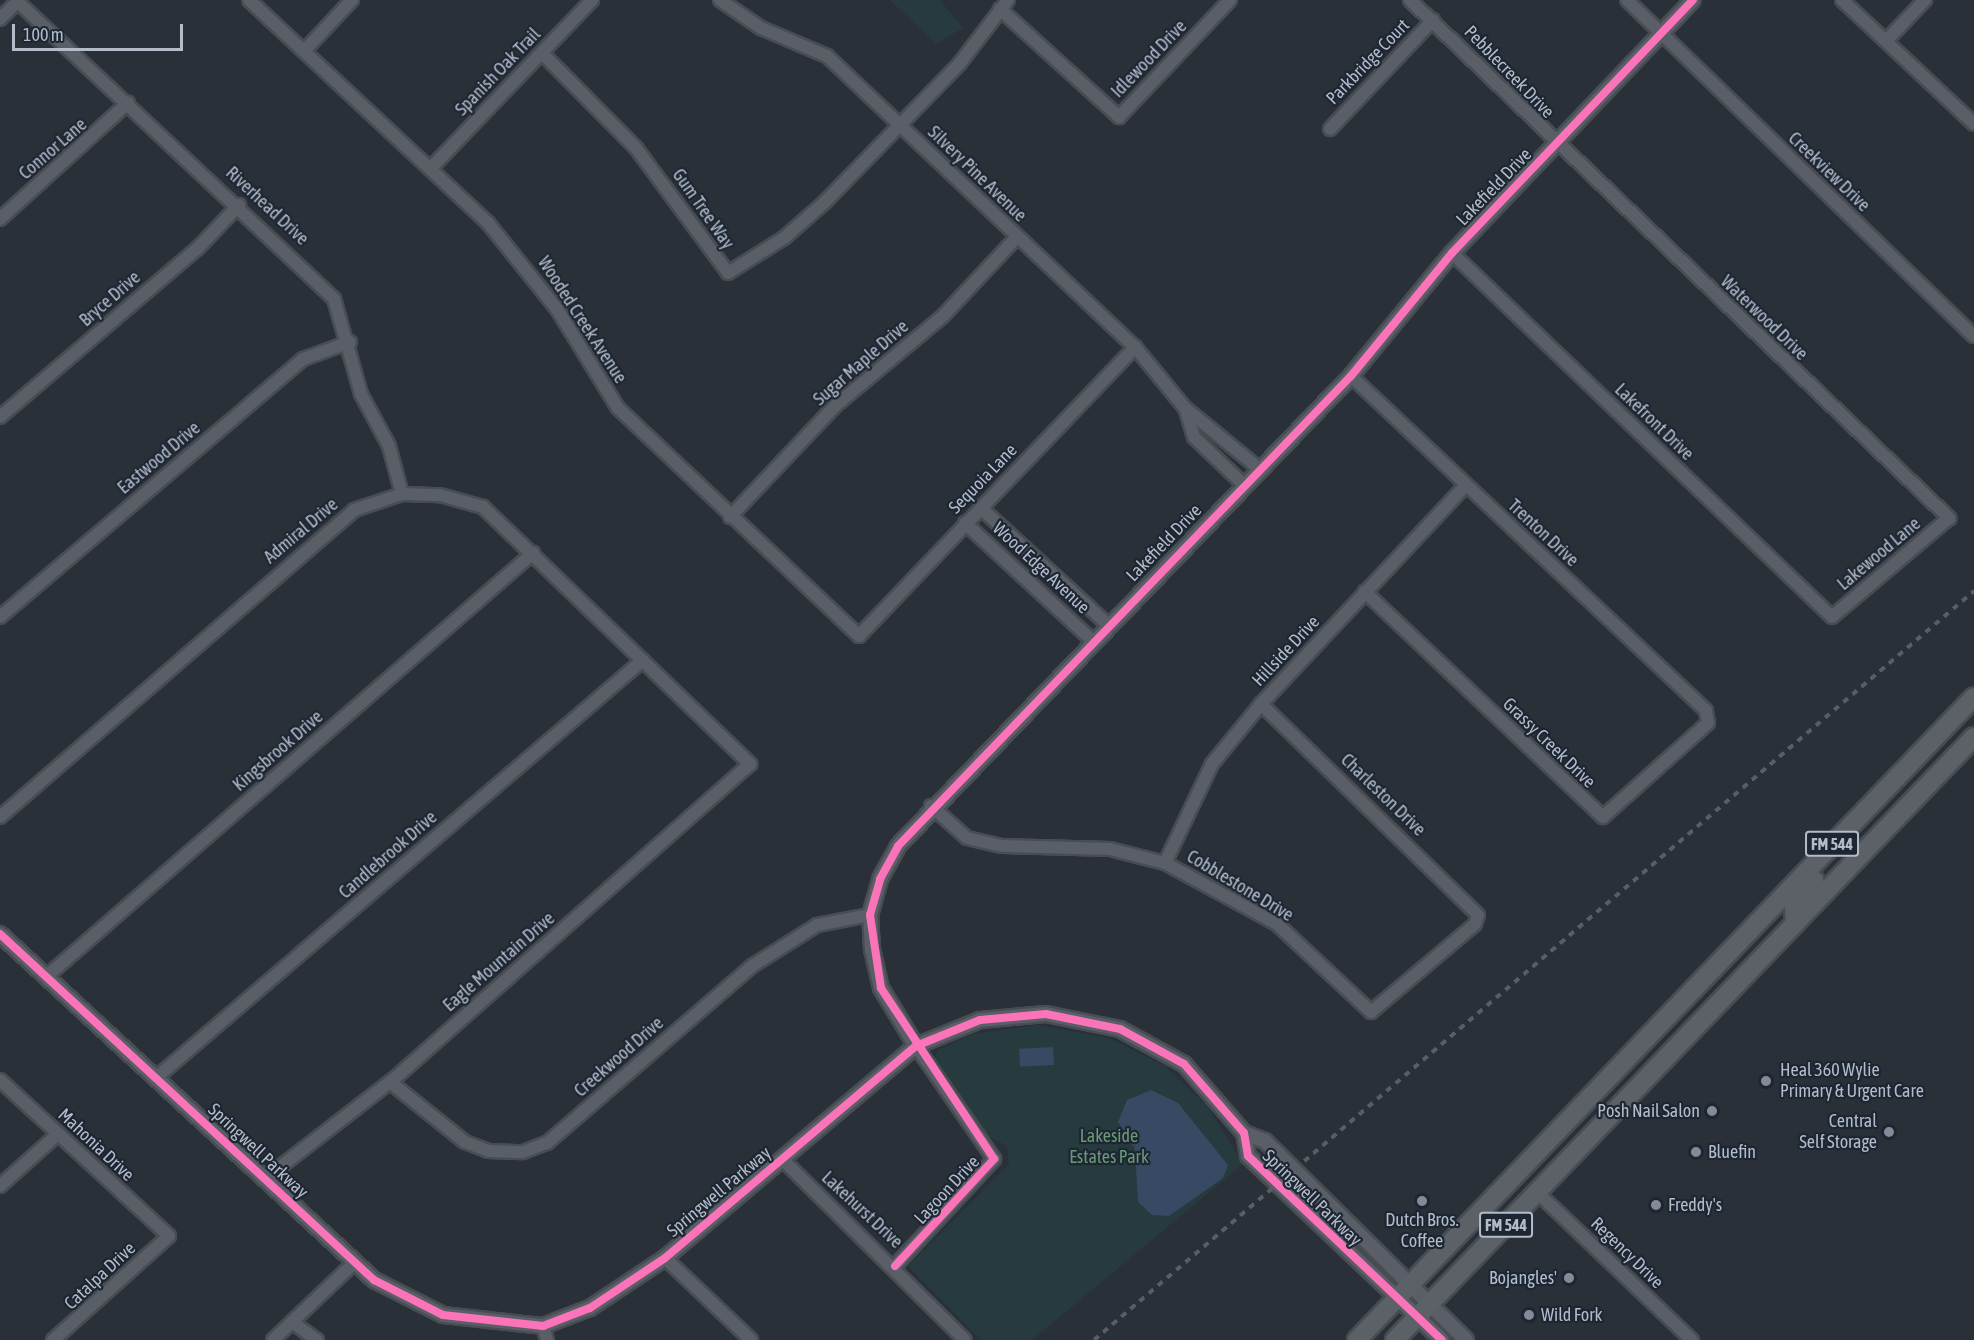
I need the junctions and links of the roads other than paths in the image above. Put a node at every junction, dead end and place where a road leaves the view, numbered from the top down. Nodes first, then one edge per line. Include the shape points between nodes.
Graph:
1 (249, 0) edge
2 (352, 0) edge
3 (592, 0) edge
4 (720, 0) edge
5 (1230, 0) edge
6 (1410, 0) edge
7 (1627, 0) edge
8 (1693, 0) edge
9 (1842, 0) edge
10 (1925, 0) edge
11 (18, 1) edge
12 (1004, 4) edge
13 (0, 19) edge
14 (1434, 20) junction
15 (1660, 34) junction
16 (1886, 41) junction
17 (305, 50) junction
18 (542, 53) junction
19 (129, 103) junction
20 (898, 124) junction
21 (1974, 124) edge
22 (1329, 129) dead end
23 (1555, 144) junction
24 (431, 168) junction
25 (239, 205) junction
26 (0, 219) edge
27 (1017, 237) junction
28 (1452, 253) junction
29 (1974, 336) edge
30 (350, 342) junction
31 (1135, 348) junction
32 (1351, 376) junction
33 (1185, 408) junction
34 (0, 417) edge
35 (1257, 467) junction
36 (1242, 483) junction
37 (1466, 486) junction
38 (402, 494) junction
39 (981, 508) junction
40 (730, 517) junction
41 (1949, 518) joint
42 (965, 523) junction
43 (533, 554) junction
44 (1365, 592) junction
45 (0, 617) edge
46 (1832, 617) joint
47 (1107, 624) junction
48 (859, 636) joint
49 (1092, 640) junction
50 (643, 660) junction
51 (1974, 697) edge
52 (1261, 704) junction
53 (1709, 718) joint
54 (1974, 738) edge
55 (750, 764) joint
56 (932, 806) junction
57 (0, 817) edge
58 (1843, 833) junction
59 (1165, 863) junction
60 (870, 915) junction
61 (1478, 915) joint
62 (1795, 924) junction
63 (0, 934) edge
64 (46, 977) junction
65 (916, 1046) junction
66 (1624, 1061) junction
67 (157, 1077) junction
68 (0, 1080) edge
69 (1645, 1081) junction
70 (390, 1082) junction
71 (1244, 1133) junction
72 (58, 1134) junction
73 (782, 1159) junction
74 (266, 1178) junction
75 (0, 1186) edge
76 (1317, 1191) junction
77 (1538, 1193) junction
78 (1301, 1208) junction
79 (169, 1236) joint
80 (665, 1258) junction
81 (355, 1262) junction
82 (895, 1266) junction
83 (1411, 1284) junction
84 (1397, 1299) junction
85 (1430, 1303) junction
86 (1417, 1317) junction
87 (292, 1322) junction
88 (543, 1326) junction
89 (53, 1340) edge
90 (273, 1340) edge
91 (317, 1340) edge
92 (547, 1340) edge
93 (751, 1340) edge
94 (965, 1340) edge
95 (1357, 1340) edge
96 (1395, 1340) edge
97 (1442, 1340) edge
98 (1466, 1340) edge
99 (1692, 1340) edge

1 - 17 street, Wooded Creek Avenue
2 - 17 street
3 - 18 street, Spanish Oak Trail
4 - 20 street, Silvery Pine Avenue via 761,28 827,56
5 - 12 street, Idlewood Drive via 1119,117
6 - 14 street, Pebblecreek Drive
7 - 15 street, Creekview Drive
8 - 15 street, Lakefield Drive
9 - 16 street
10 - 16 street
11 - 13 street
11 - 19 street, Riverhead Drive
12 - 20 street via 960,63
14 - 22 street, Parkbridge Court
14 - 23 street, Pebblecreek Drive
15 - 23 street, Lakefield Drive
15 - 29 street, Creekview Drive
16 - 21 street
17 - 24 street, Wooded Creek Avenue
18 - 20 street, Gum Tree Way via 636,148 728,273 784,238
18 - 24 street, Spanish Oak Trail
19 - 25 street, Riverhead Drive
19 - 26 street, Connor Lane
20 - 27 street, Silvery Pine Avenue
23 - 28 street, Lakefield Drive
23 - 41 street, Waterwood Drive
24 - 40 street, Wooded Creek Avenue via 525,264 618,408
25 - 30 street, Riverhead Drive via 334,298
25 - 34 street, Bryce Drive via 196,249
27 - 31 street, Silvery Pine Avenue
27 - 40 street, Sugar Maple Drive via 943,316 835,406
28 - 32 street, Lakefield Drive
28 - 46 street, Lakefront Drive
30 - 38 street, Riverhead Drive via 361,394 389,446
30 - 45 street, Eastwood Drive via 303,359
31 - 33 street, Silvery Pine Avenue
31 - 39 street, Sequoia Lane
32 - 35 street, Lakefield Drive
32 - 37 street, Trenton Drive
33 - 35 street, Silvery Pine Avenue
33 - 36 street, Silvery Pine Avenue via 1194,437
35 - 36 street, Lakefield Drive
36 - 47 street, Lakefield Drive
37 - 44 street, Hillside Drive
37 - 53 street, Trenton Drive
38 - 43 street, Admiral Drive via 440,495 483,507
38 - 57 street, Admiral Drive via 354,510
39 - 42 street, Sequoia Lane
39 - 47 street, Wood Edge Avenue
40 - 48 street, Wooded Creek Avenue
41 - 46 street, Lakewood Lane
42 - 48 street, Sequoia Lane
42 - 49 street, Wood Edge Avenue
43 - 50 street, Admiral Drive
43 - 64 street, Kingsbrook Drive
44 - 52 street, Hillside Drive
44 - 53 street, Grassy Creek Drive via 1603,817
47 - 49 street, Lakefield Drive
49 - 56 street, Lakefield Drive
50 - 55 street, Admiral Drive
50 - 67 street, Candlebrook Drive
51 - 58 main road, FM 544 / FM 544
52 - 59 street, Hillside Drive via 1212,764
52 - 61 street, Charleston Drive
54 - 62 main road, FM 544 / FM 544
55 - 70 street, Eagle Mountain Drive
56 - 59 street, Cobblestone Drive via 967,838 1002,846 1110,849
56 - 60 street, Lakefield Drive via 894,854
58 - 62 main road via 1835,858 1794,906
58 - 66 main road, FM 544 / FM 544
59 - 61 street, Cobblestone Drive via 1277,924 1371,1011 1475,924
60 - 65 street via 881,988
60 - 70 street, Creekwood Drive via 818,925 752,966 547,1143 524,1152 488,1151 465,1142
62 - 69 main road, FM 544 / FM 544
63 - 64 street, Springwell Parkway
64 - 67 street, Springwell Parkway
65 - 71 street, Springwell Parkway via 957,1027 1015,1014 1091,1020 1146,1039 1184,1064
65 - 73 street, Springwell Parkway
65 - 82 street, Lagoon Drive via 994,1159
66 - 69 main road
66 - 83 main road, FM 544 / FM 544
67 - 74 street, Springwell Parkway
68 - 72 street, Mahonia Drive
69 - 77 main road, FM 544 / FM 544
70 - 74 street, Eagle Mountain Drive
71 - 76 street, Springwell Parkway via 1264,1142
71 - 78 street, Springwell Parkway via 1248,1156
72 - 75 street
72 - 79 street, Mahonia Drive
73 - 80 street, Springwell Parkway
73 - 82 street, Lakehurst Drive
74 - 81 street, Springwell Parkway
76 - 78 street
76 - 83 street, Springwell Parkway
77 - 85 main road, FM 544 / FM 544
77 - 99 street, Regency Drive
78 - 84 street, Springwell Parkway
79 - 89 street, Catalpa Drive
80 - 88 street, Springwell Parkway via 590,1308
80 - 93 street
81 - 87 street
81 - 88 street, Springwell Parkway via 384,1285 443,1315
82 - 94 street, Lakehurst Drive
83 - 84 main road, FM 544 / FM 544
83 - 85 street, Springwell Parkway
84 - 86 street, Springwell Parkway
84 - 95 main road, FM 544 / FM 544
85 - 86 main road, FM 544 / FM 544
85 - 98 street, Springwell Parkway
86 - 96 main road, FM 544 / FM 544
86 - 97 street, Springwell Parkway
87 - 90 street
87 - 91 street
88 - 92 street

